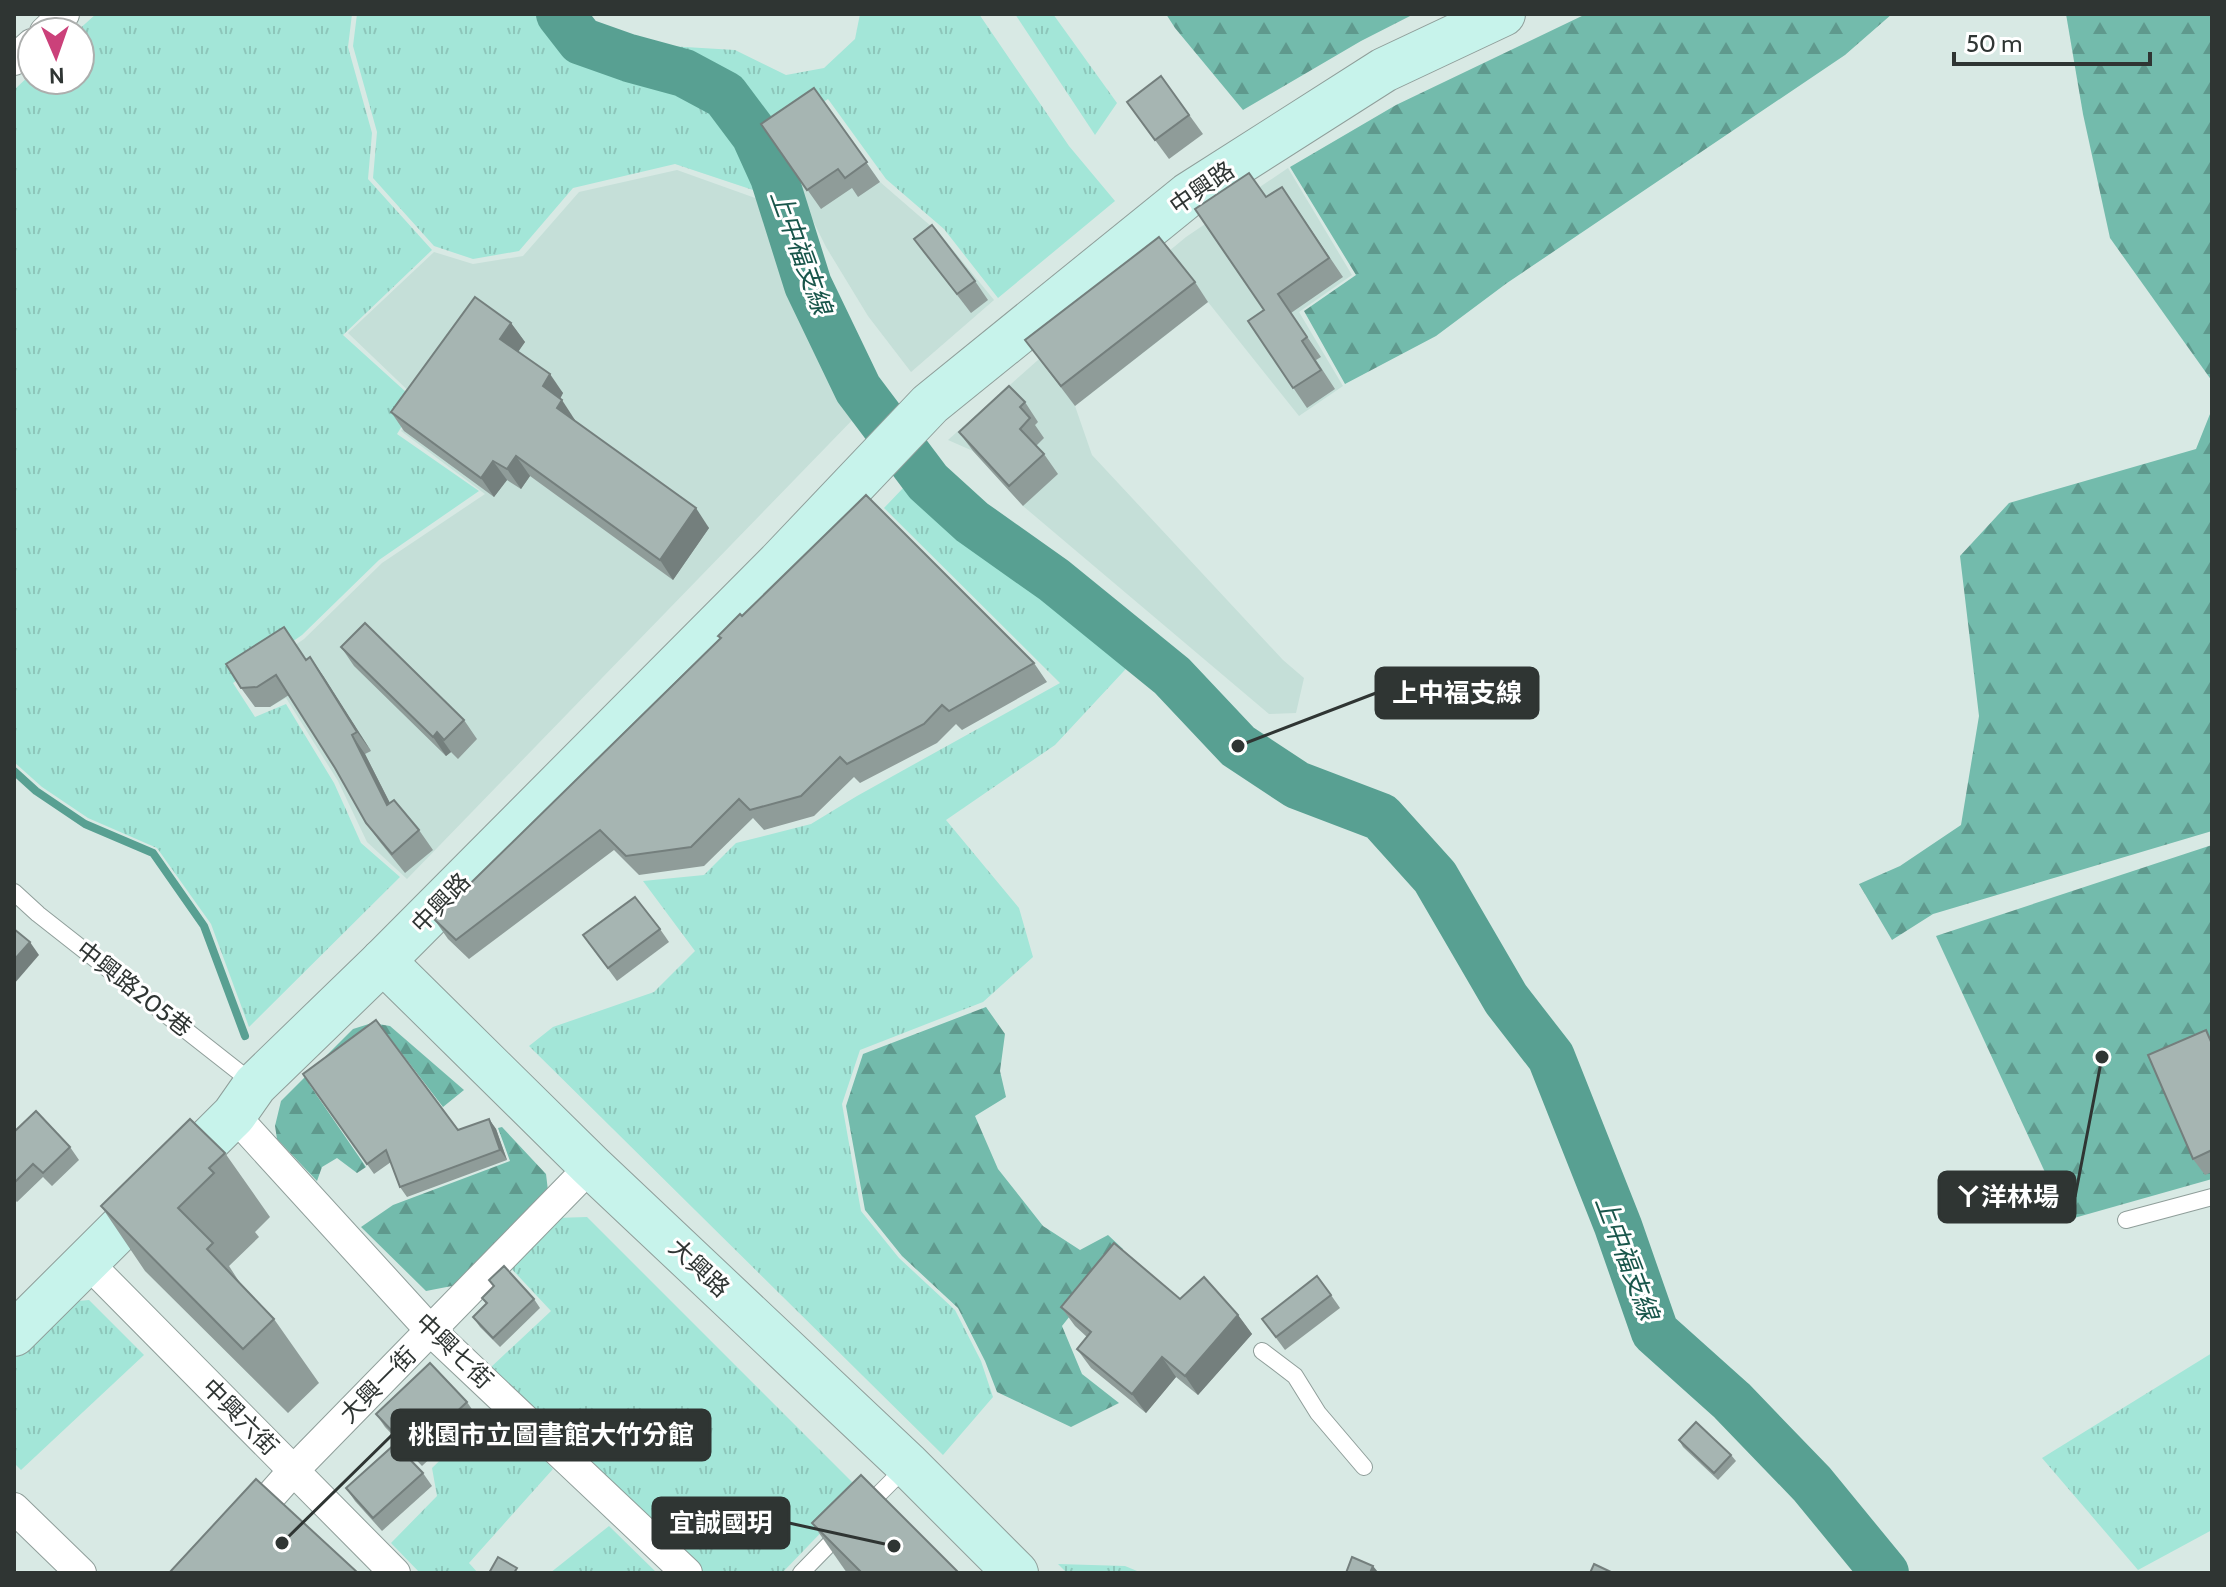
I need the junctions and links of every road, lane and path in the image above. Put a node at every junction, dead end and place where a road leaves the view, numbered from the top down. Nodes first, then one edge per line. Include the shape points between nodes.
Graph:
1 (1503, 14) edge
2 (14, 892) edge
3 (383, 961) junction
4 (245, 1100) junction
5 (591, 1166) junction
6 (2212, 1197) edge
7 (2126, 1220) dead end
8 (85, 1260) junction
9 (431, 1331) junction
10 (14, 1334) edge
11 (1262, 1351) dead end
12 (908, 1465) junction
13 (1364, 1467) dead end
14 (293, 1471) junction
15 (14, 1508) edge
16 (81, 1573) edge
17 (202, 1573) edge
18 (395, 1573) edge
19 (687, 1573) edge
20 (801, 1573) edge
21 (1016, 1573) edge

1 - 3 street, 中興路 via 1384,70 1188,195 930,404
2 - 4 lane, 中興路205巷
3 - 4 street, 中興路
3 - 5 street, 大興路
4 - 8 street, 中興路
4 - 9 street, 中興七街
5 - 9 street, 大興一街
5 - 12 street, 大興路
6 - 7 lane
8 - 10 street, 中興路
8 - 14 street, 中興六街
9 - 14 street, 大興一街
9 - 19 street, 中興七街
11 - 13 lane via 1295,1376 1318,1413
12 - 20 lane
12 - 21 street, 大興路
14 - 17 street, 大興一街
14 - 18 street, 中興六街
15 - 16 street

